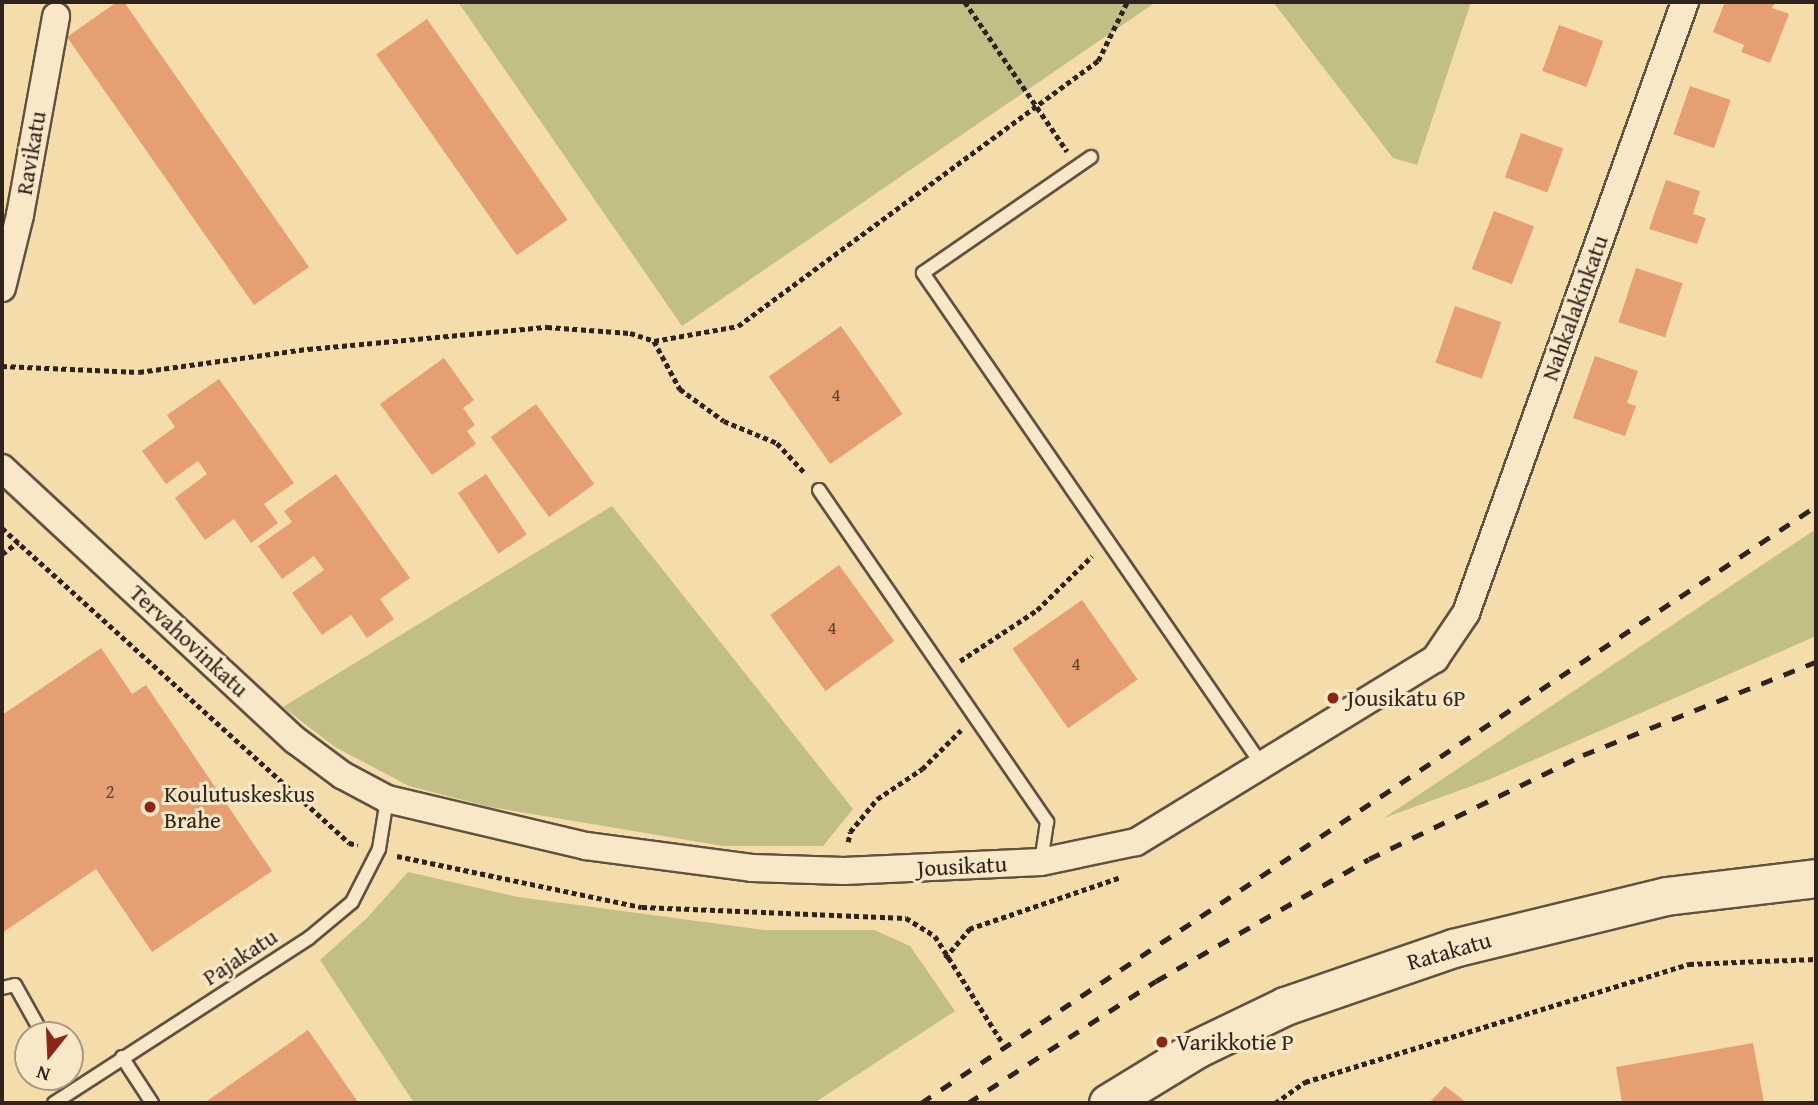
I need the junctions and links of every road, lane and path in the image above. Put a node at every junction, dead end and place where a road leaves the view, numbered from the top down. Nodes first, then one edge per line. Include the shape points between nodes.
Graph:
1 (965, 2) edge
2 (1127, 2) edge
3 (1685, 2) edge
4 (55, 16) dead end
5 (1037, 106) junction
6 (1091, 157) dead end
7 (1078, 166) junction
8 (2, 289) edge
9 (654, 341) junction
10 (2, 366) edge
11 (2, 468) edge
12 (819, 490) joint
13 (1107, 540) junction
14 (18, 542) dead end
15 (2, 554) edge
16 (1466, 613) joint
17 (944, 672) junction
18 (971, 710) junction
19 (1262, 765) junction
20 (387, 799) junction
21 (1041, 862) junction
22 (844, 872) junction
23 (1816, 878) edge
24 (853, 914) dead end
25 (1816, 959) edge
26 (2, 988) edge
27 (35, 1021) edge
28 (122, 1057) junction
29 (84, 1083) edge
30 (72, 1091) edge
31 (54, 1103) edge
32 (152, 1103) edge
33 (1108, 1103) edge
34 (1275, 1103) edge

1 - 5 path
2 - 5 path via 1098,61
3 - 16 street, Nahkalakinkatu
4 - 8 street, Ravikatu via 20,215
5 - 7 path
5 - 9 path via 737,326
6 - 7 lane
7 - 13 lane via 923,273
9 - 10 path via 630,333 547,327 308,349 139,372
9 - 12 path via 680,389 724,421 778,443
11 - 20 street, Tervahovinkatu via 295,740 342,775
12 - 17 lane
13 - 17 path via 1037,610
13 - 19 lane
14 - 15 path
16 - 19 street, Jousikatu via 1435,659
17 - 18 lane
18 - 21 lane via 1047,822
18 - 22 path via 958,734 922,769 877,799 849,832
19 - 21 street, Jousikatu via 1136,842
20 - 22 street, Jousikatu via 586,846 752,868
20 - 28 lane, Pajakatu via 379,849 352,902 310,938
21 - 22 street, Jousikatu
22 - 24 path
23 - 33 main road, Ratakatu via 1666,897 1441,952 1285,1006 1198,1048
25 - 34 path via 1689,964 1305,1082
26 - 27 lane via 15,985
28 - 29 lane, Pajakatu
28 - 32 lane
30 - 31 lane, Pajakatu

